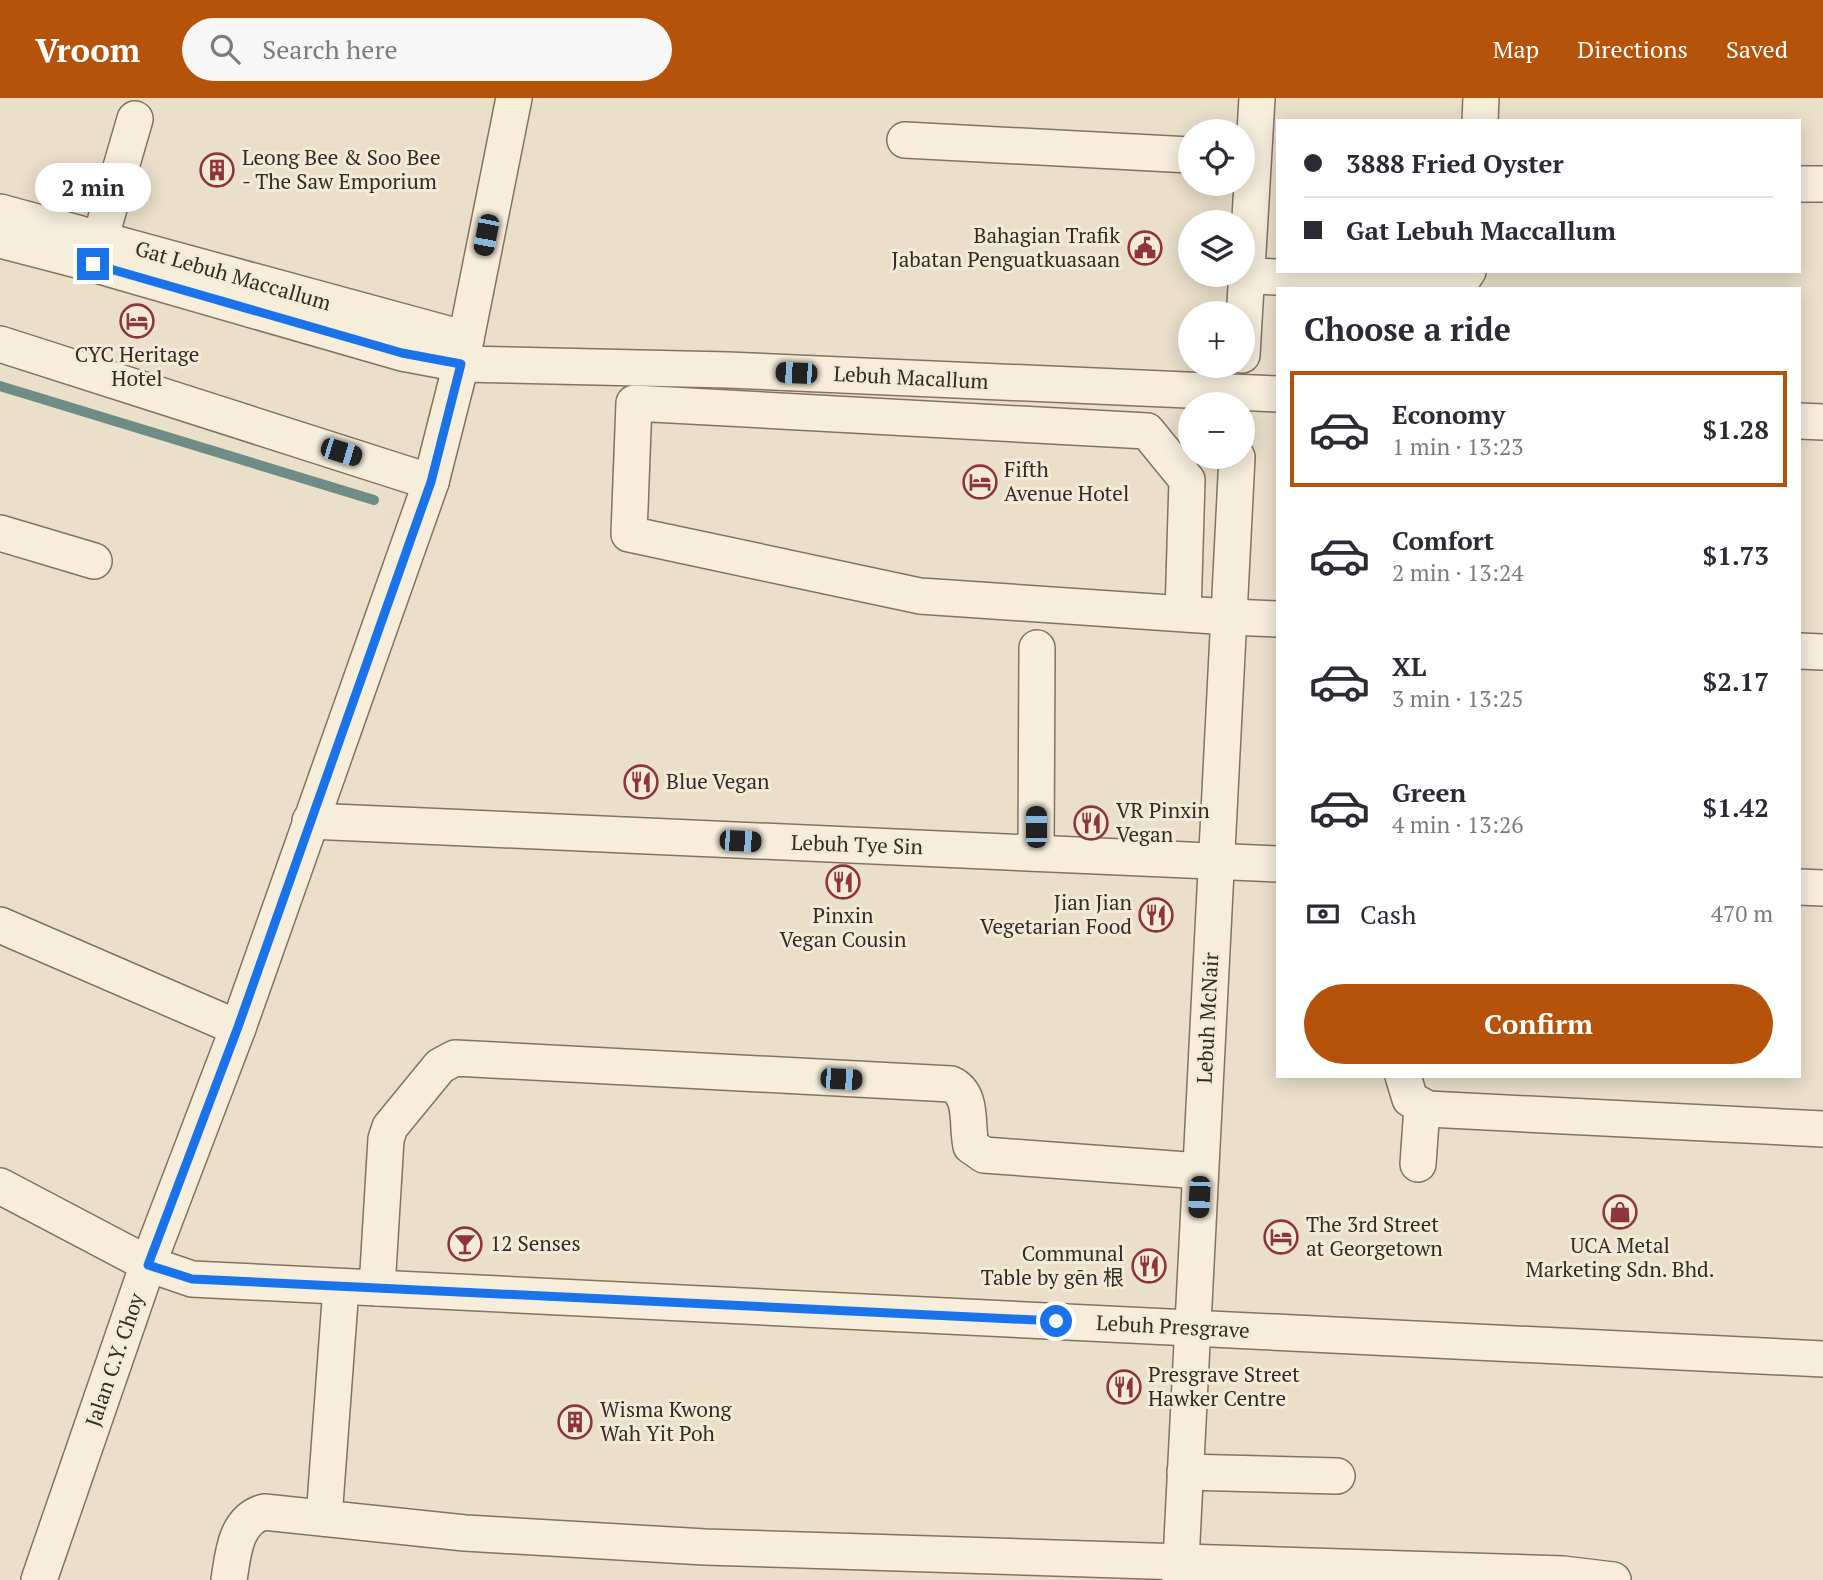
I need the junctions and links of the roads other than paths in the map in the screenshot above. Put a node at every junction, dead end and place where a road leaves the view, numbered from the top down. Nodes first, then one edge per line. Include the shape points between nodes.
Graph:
1 (514, 98) edge
2 (1257, 98) edge
3 (1481, 98) edge
4 (135, 119) dead end
5 (1254, 119) edge
6 (1480, 119) edge
7 (905, 140) dead end
8 (1178, 154) edge
9 (1801, 184) edge
10 (1823, 184) edge
11 (0, 212) edge
12 (0, 240) edge
13 (96, 251) junction
14 (1467, 273) edge
15 (1255, 276) edge
16 (0, 344) edge
17 (463, 351) junction
18 (735, 370) junction
19 (1240, 387) edge
20 (1276, 394) edge
21 (733, 407) junction
22 (1801, 421) edge
23 (1823, 422) edge
24 (1236, 469) edge
25 (431, 482) junction
26 (0, 533) edge
27 (94, 561) dead end
28 (1183, 614) junction
29 (1229, 617) junction
30 (1276, 620) edge
31 (1037, 648) dead end
32 (1801, 651) edge
33 (1823, 652) edge
34 (310, 821) junction
35 (1036, 853) junction
36 (1216, 861) junction
37 (1276, 864) edge
38 (1801, 887) edge
39 (1823, 888) edge
40 (0, 925) edge
41 (238, 1027) junction
42 (1410, 1092) edge
43 (1823, 1129) edge
44 (1418, 1164) dead end
45 (1200, 1171) junction
46 (0, 1185) edge
47 (148, 1265) junction
48 (341, 1287) junction
49 (377, 1288) junction
50 (1192, 1328) junction
51 (1823, 1359) edge
52 (1185, 1472) junction
53 (1337, 1476) dead end
54 (324, 1518) junction
55 (1180, 1572) edge
56 (38, 1580) edge
57 (229, 1580) edge
58 (1613, 1580) edge

1 - 17 street, Jalan C.Y. Choy
2 - 5 street
3 - 6 street
4 - 13 street
7 - 8 street
9 - 10 street
11 - 13 street, Gat Lebuh Maccallum
12 - 13 street, Gat Lebuh Maccallum
13 - 17 street, Gat Lebuh Maccallum via 402,353
14 - 15 street via 1462,280 1450,283
16 - 25 street
17 - 18 street, Lebuh Macallum
17 - 25 street, Jalan C.Y. Choy
18 - 19 street, Lebuh Macallum
18 - 21 street
19 - 20 street, Lebuh Macallum
21 - 28 street via 1147,431 1187,480
21 - 28 street via 634,403 629,534 920,596
22 - 23 street
24 - 29 street, Lebuh McNair
25 - 34 street, Jalan C.Y. Choy
26 - 27 street
28 - 29 street
29 - 30 street
29 - 36 street, Lebuh McNair
31 - 35 street
32 - 33 street
34 - 35 street, Lebuh Tye Sin
34 - 41 street, Jalan C.Y. Choy
35 - 36 street, Lebuh Tye Sin
36 - 37 street, Lebuh Tye Sin
36 - 45 street, Lebuh McNair
38 - 39 street
40 - 41 street
41 - 47 street, Jalan C.Y. Choy
42 - 43 street
42 - 44 street
45 - 49 street via 976,1152 969,1138 964,1093 951,1084 455,1058 440,1066 390,1127
45 - 50 street, Lebuh McNair
46 - 47 street, Lebuh Presgrave
47 - 48 street, Lebuh Presgrave via 192,1279
47 - 56 street, Jalan C.Y. Choy
48 - 49 street, Lebuh Presgrave
48 - 54 street
49 - 50 street, Lebuh Presgrave
50 - 51 street, Lebuh Presgrave
50 - 52 street, Lebuh McNair
52 - 53 street
52 - 55 street, Lebuh McNair
54 - 55 street via 466,1533
54 - 57 street via 264,1512 251,1515 241,1527
55 - 58 street via 1563,1574

